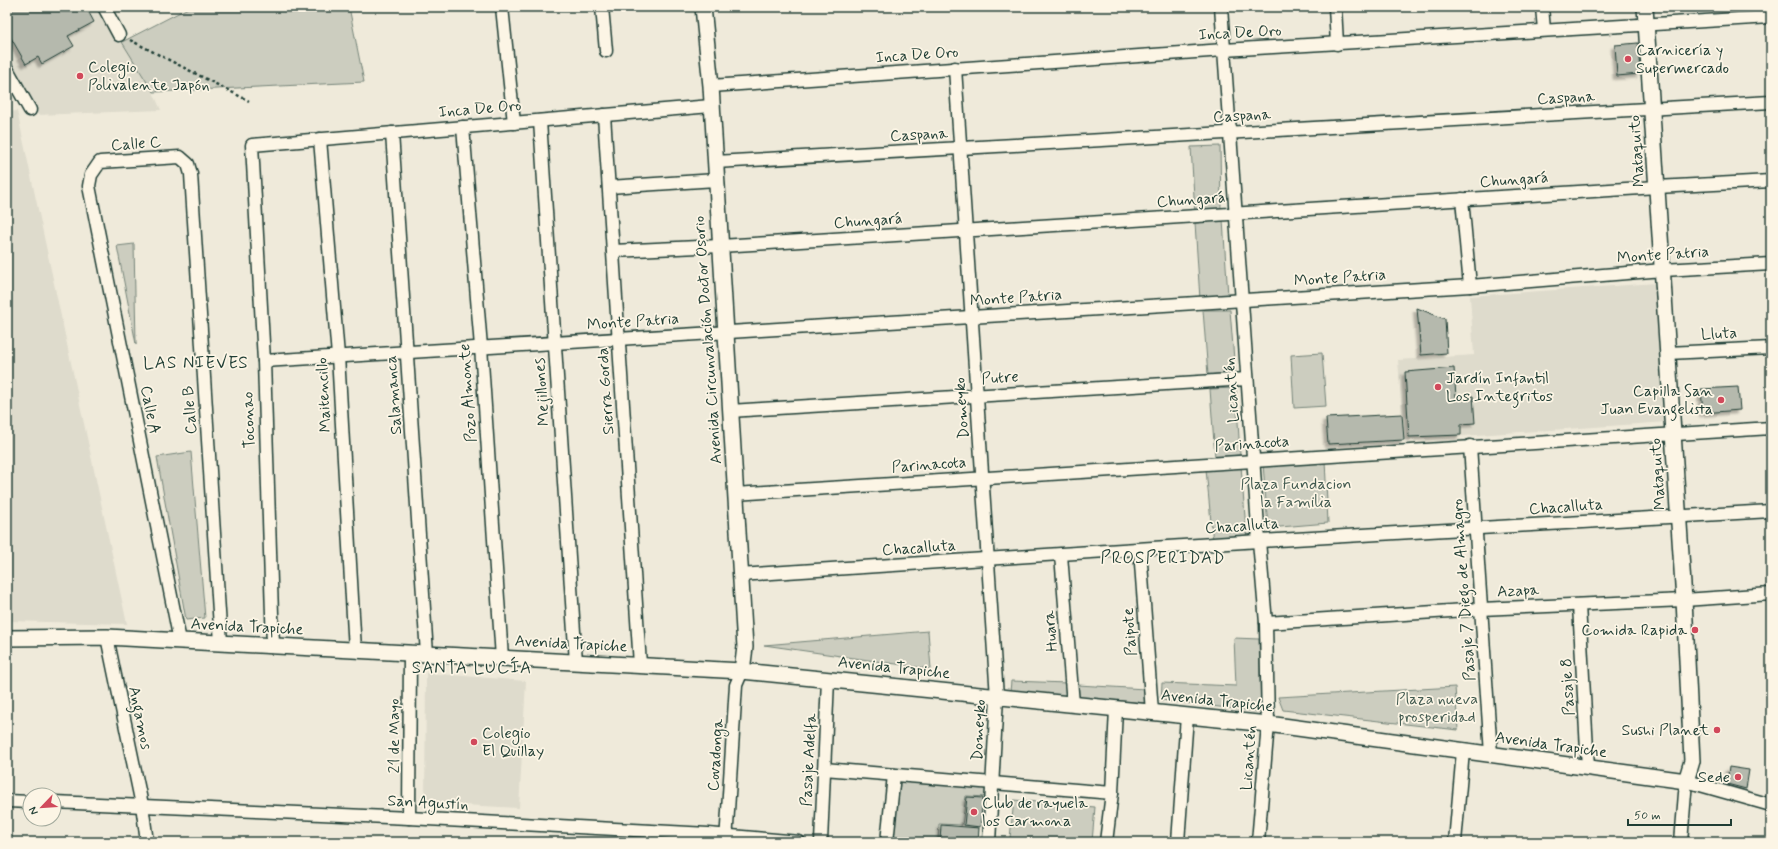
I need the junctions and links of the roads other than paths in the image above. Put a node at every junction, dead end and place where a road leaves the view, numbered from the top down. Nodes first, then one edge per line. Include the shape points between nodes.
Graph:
1 (104, 7) edge
2 (502, 7) edge
3 (602, 7) edge
4 (703, 7) edge
5 (1221, 7) edge
6 (1335, 7) edge
7 (1542, 7) edge
8 (1645, 7) edge
9 (1757, 12) edge
10 (1771, 17) edge
11 (1646, 24) junction
12 (1544, 30) junction
13 (119, 35) road end
14 (1337, 44) junction
15 (1224, 50) junction
16 (606, 51) dead end
17 (955, 68) junction
18 (7, 69) edge
19 (711, 86) junction
20 (1771, 102) edge
21 (711, 106) junction
22 (1652, 109) junction
23 (30, 110) dead end
24 (604, 115) junction
25 (540, 121) junction
26 (514, 123) junction
27 (463, 127) junction
28 (392, 133) junction
29 (1230, 133) junction
30 (320, 139) junction
31 (252, 145) joint
32 (961, 148) junction
33 (715, 162) junction
34 (191, 174) joint
35 (716, 180) junction
36 (1771, 182) edge
37 (89, 186) joint
38 (609, 187) junction
39 (1657, 187) junction
40 (1462, 199) junction
41 (1236, 214) junction
42 (966, 231) junction
43 (720, 246) junction
44 (613, 251) junction
45 (1771, 264) edge
46 (1663, 270) junction
47 (1470, 286) junction
48 (1242, 300) junction
49 (972, 317) junction
50 (725, 332) junction
51 (619, 339) junction
52 (555, 343) junction
53 (481, 347) junction
54 (1771, 348) edge
55 (407, 352) junction
56 (1668, 353) junction
57 (338, 356) junction
58 (264, 361) junction
59 (1247, 379) junction
60 (977, 396) junction
61 (730, 411) junction
62 (1771, 428) edge
63 (1673, 433) junction
64 (1470, 446) junction
65 (1253, 460) junction
66 (982, 478) junction
67 (735, 494) junction
68 (1771, 511) edge
69 (1679, 516) junction
70 (1476, 529) junction
71 (1259, 541) junction
72 (1140, 550) junction
73 (1061, 555) junction
74 (988, 560) junction
75 (740, 575) junction
76 (1771, 594) edge
77 (1684, 600) junction
78 (1579, 605) junction
79 (1481, 609) junction
80 (1266, 623) junction
81 (107, 637) junction
82 (7, 638) edge
83 (180, 641) junction
84 (221, 643) junction
85 (273, 646) junction
86 (355, 650) junction
87 (410, 653) junction
88 (427, 654) junction
89 (502, 658) junction
90 (576, 662) junction
91 (640, 666) junction
92 (742, 671) junction
93 (828, 680) junction
94 (997, 696) junction
95 (1073, 704) junction
96 (1116, 709) junction
97 (1152, 712) junction
98 (1187, 716) junction
99 (1268, 724) junction
100 (1463, 751) junction
101 (1491, 754) junction
102 (1588, 768) junction
103 (824, 770) junction
104 (894, 775) junction
105 (1686, 782) junction
106 (992, 783) junction
107 (1112, 793) junction
108 (7, 801) edge
109 (22, 802) edge
110 (62, 802) edge
111 (142, 805) junction
112 (1771, 805) edge
113 (409, 818) junction
114 (708, 838) edge
115 (726, 839) edge
116 (147, 842) edge
117 (799, 842) edge
118 (821, 842) edge
119 (887, 842) edge
120 (989, 842) edge
121 (1106, 842) edge
122 (1178, 842) edge
123 (1258, 842) edge
124 (1455, 842) edge
125 (1681, 842) edge

1 - 13 street
2 - 26 street
3 - 16 street
4 - 19 street, Avenida Circunvalación Doctor Osorio
5 - 15 street, Licantén
6 - 14 street
7 - 12 street
8 - 11 street, Mataquito
9 - 10 street, Inca De Oro
9 - 11 street, Inca De Oro
11 - 12 street, Inca De Oro
11 - 22 street, Mataquito
12 - 14 street, Inca De Oro
14 - 15 street, Inca De Oro
15 - 17 street, Inca De Oro
15 - 29 street, Licantén
17 - 19 street, Inca De Oro
17 - 32 street, Domeyko
18 - 23 street
19 - 21 street, Avenida Circunvalación Doctor Osorio
20 - 22 street, Caspana
21 - 24 street, Inca De Oro
21 - 33 street, Avenida Circunvalación Doctor Osorio
22 - 29 street, Caspana
22 - 39 street, Mataquito
24 - 25 street, Inca De Oro
24 - 38 street, Sierra Gorda
25 - 26 street, Inca De Oro
25 - 52 street, Mejillones
26 - 27 street, Inca De Oro
27 - 28 street, Inca De Oro
27 - 53 street, Pozo Almonte
28 - 30 street, Inca De Oro
28 - 55 street, Salamanca
29 - 32 street, Caspana
29 - 41 street, Licantén
30 - 31 street, Inca De Oro
30 - 57 street, Maitencillo
31 - 58 street, Toconao
32 - 33 street, Caspana
32 - 42 street, Domeyko
33 - 35 street, Avenida Circunvalación Doctor Osorio
34 - 37 street, Calle C via 188,164 180,157 100,162 91,174
34 - 84 street, Calle B
35 - 38 street
35 - 43 street, Avenida Circunvalación Doctor Osorio
36 - 39 street, Chungará
37 - 83 street, Calle A
38 - 44 street, Sierra Gorda
39 - 40 street, Chungará
39 - 46 street, Mataquito
40 - 41 street, Chungará
40 - 47 street
41 - 42 street, Chungará
41 - 48 street, Licantén
42 - 43 street, Chungará
42 - 49 street, Domeyko
43 - 44 street, Chungará
43 - 50 street, Avenida Circunvalación Doctor Osorio
44 - 51 street, Sierra Gorda
45 - 46 street, Monte Patria
46 - 47 street, Monte Patria
46 - 56 street, Mataquito
47 - 48 street, Monte Patria
48 - 49 street, Monte Patria
48 - 59 street, Licantén
49 - 50 street, Monte Patria
49 - 60 street, Domeyko
50 - 51 street, Monte Patria
50 - 61 street, Avenida Circunvalación Doctor Osorio
51 - 52 street, Monte Patria
51 - 91 street, Sierra Gorda
52 - 53 street, Monte Patria
52 - 90 street, Mejillones
53 - 55 street, Monte Patria
53 - 89 street, Pozo Almonte
54 - 56 street, Lluta
55 - 57 street, Monte Patria
55 - 88 street, Salamanca
56 - 63 street, Mataquito
57 - 58 street, Monte Patria
57 - 86 street, Maitencillo
58 - 85 street, Toconao
59 - 60 street, Putre
59 - 65 street, Licantén
60 - 61 street, Putre
60 - 66 street, Domeyko
61 - 67 street, Avenida Circunvalación Doctor Osorio
62 - 63 street, Parinacota
63 - 64 street, Parinacota
63 - 69 street, Mataquito
64 - 65 street, Parinacota
64 - 70 street, Pasaje 7 Diego de Almagro
65 - 66 street, Parinacota
65 - 71 street, Licantén
66 - 67 street, Parinacota
66 - 74 street, Domeyko
67 - 75 street, Avenida Circunvalación Doctor Osorio
68 - 69 street, Chacalluta
69 - 70 street, Chacalluta
69 - 77 street, Mataquito
70 - 71 street, Chacalluta
70 - 79 street, Pasaje 7 Diego de Almagro
71 - 72 street, Chacalluta
71 - 80 street, Licantén
72 - 73 street, Chacalluta
72 - 97 street, Paipote
73 - 74 street, Chacalluta
73 - 95 street, Huara
74 - 75 street, Chacalluta
74 - 94 street, Domeyko
75 - 92 street, Avenida Circunvalación Doctor Osorio via 745,647
76 - 77 street, Azapa
77 - 78 street, Azapa
77 - 105 street, Mataquito via 1692,760
78 - 79 street, Azapa
78 - 102 street, Pasaje 8
79 - 80 street, Azapa
79 - 101 street, Pasaje 7 Diego de Almagro
80 - 99 street, Licantén
81 - 82 street, Avenida Trapiche
81 - 83 street, Avenida Trapiche
81 - 111 street, Angamos
83 - 84 street, Avenida Trapiche
84 - 85 street, Avenida Trapiche
85 - 86 street, Avenida Trapiche
86 - 87 street, Avenida Trapiche
87 - 88 street, Avenida Trapiche
87 - 113 street, 21 de Mayo
88 - 89 street, Avenida Trapiche
89 - 90 street, Avenida Trapiche
90 - 91 street, Avenida Trapiche
91 - 92 street, Avenida Trapiche
92 - 93 street, Avenida Trapiche
92 - 115 street, Covadonga via 736,685
93 - 94 street, Avenida Trapiche
93 - 103 street, Pasaje Adelfa
94 - 95 street, Avenida Trapiche
94 - 106 street, Domeyko
95 - 96 street, Avenida Trapiche
96 - 97 street, Avenida Trapiche
96 - 107 street
97 - 98 street, Avenida Trapiche
98 - 99 street, Avenida Trapiche
98 - 122 street
99 - 100 street, Avenida Trapiche
99 - 123 street, Licantén
100 - 101 street, Avenida Trapiche
100 - 124 street
101 - 102 street, Avenida Trapiche
102 - 105 street, Avenida Trapiche
103 - 104 street
103 - 118 street, Pasaje Adelfa
104 - 106 street
104 - 119 street
105 - 112 street, Avenida Trapiche
105 - 125 street, Mataquito
106 - 107 street
106 - 120 street, Domeyko
107 - 121 street
108 - 109 street
110 - 111 street, San Agustín
111 - 113 street, San Agustín
111 - 116 street
113 - 114 street, San Agustín
114 - 115 street, San Agustín
115 - 117 street, San Agustín

